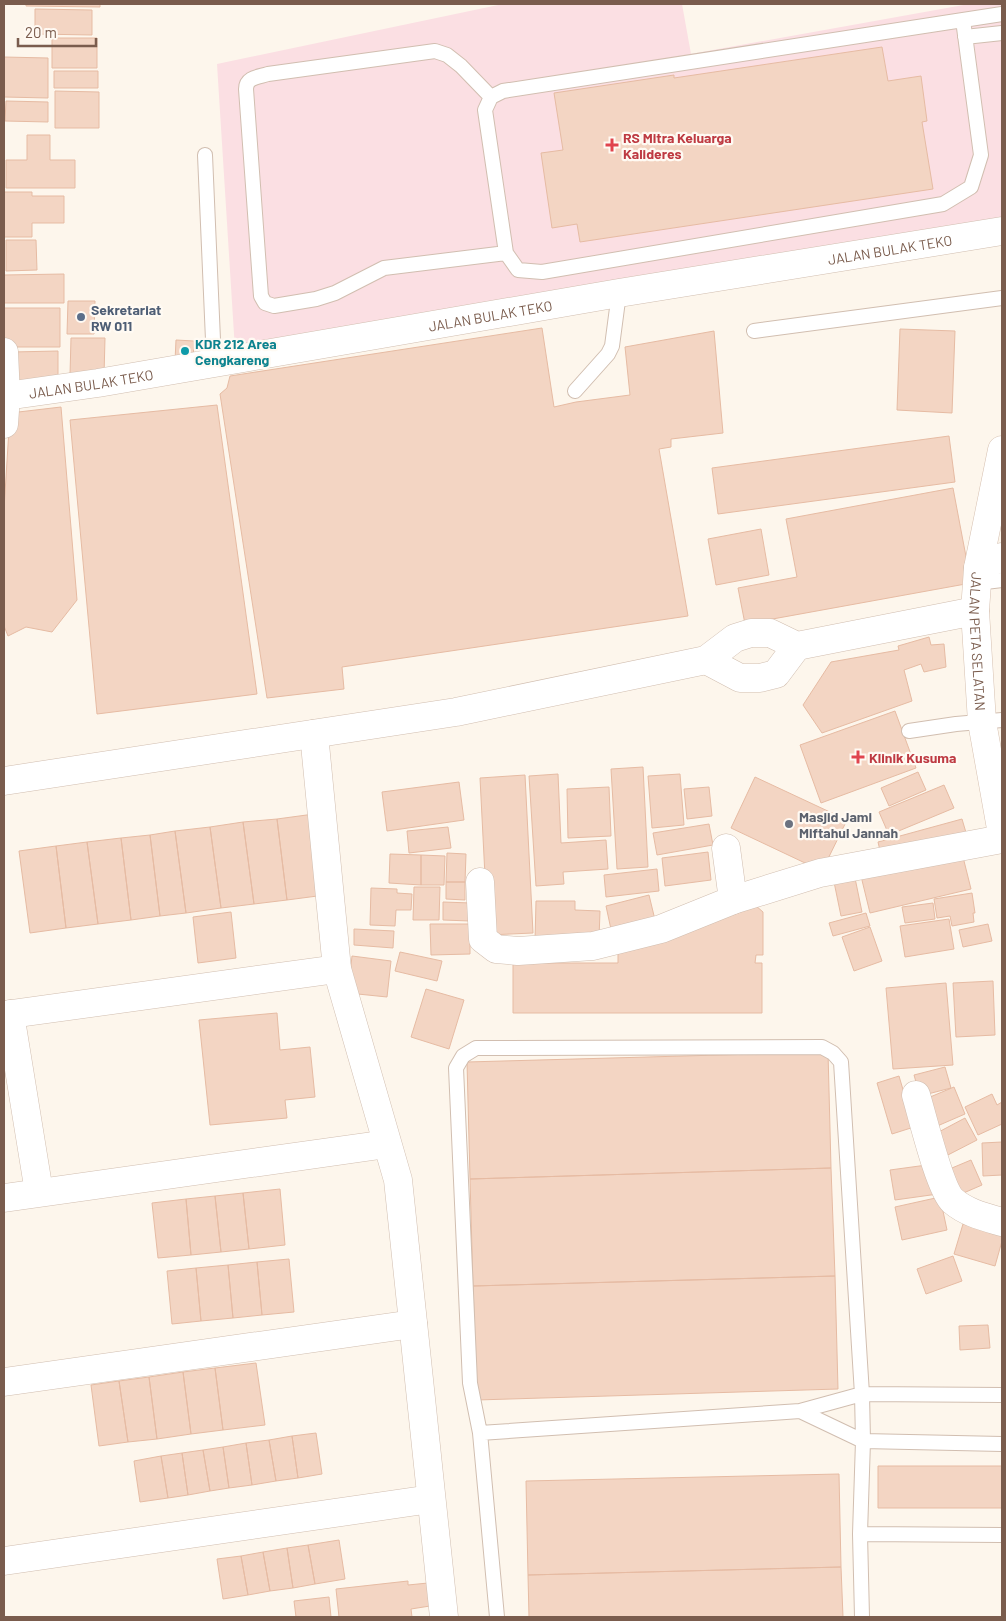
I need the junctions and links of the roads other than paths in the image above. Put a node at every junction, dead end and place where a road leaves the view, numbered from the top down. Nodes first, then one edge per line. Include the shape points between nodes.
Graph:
1 (1002, 14) edge
2 (963, 20) junction
3 (1002, 33) edge
4 (966, 38) junction
5 (490, 97) junction
6 (205, 155) dead end
7 (1002, 231) edge
8 (506, 253) junction
9 (619, 293) junction
10 (1002, 298) edge
11 (754, 332) dead end
12 (4, 352) edge
13 (214, 363) junction
14 (575, 391) dead end
15 (6, 396) junction
16 (4, 424) edge
17 (1002, 450) edge
18 (994, 567) edge
19 (974, 611) junction
20 (797, 646) junction
21 (706, 660) junction
22 (992, 721) edge
23 (909, 731) dead end
24 (314, 734) junction
25 (4, 781) edge
26 (1002, 834) edge
27 (1002, 838) edge
28 (726, 848) dead end
29 (480, 882) dead end
30 (732, 900) junction
31 (337, 969) junction
32 (7, 1015) edge
33 (916, 1095) dead end
34 (387, 1144) junction
35 (39, 1192) junction
36 (4, 1198) edge
37 (1002, 1222) edge
38 (413, 1324) junction
39 (4, 1382) edge
40 (862, 1394) junction
41 (1002, 1395) edge
42 (800, 1411) junction
43 (480, 1433) junction
44 (864, 1441) junction
45 (1002, 1444) edge
46 (431, 1499) junction
47 (860, 1534) junction
48 (1002, 1535) edge
49 (4, 1561) edge
50 (444, 1617) edge
51 (497, 1617) edge
52 (862, 1617) edge

1 - 2 lane
2 - 4 lane
2 - 5 lane via 503,91
3 - 4 lane
4 - 8 lane via 981,155 971,187 942,204 542,272 518,270
5 - 8 lane via 485,110
5 - 8 lane via 461,66 447,55 435,51 249,79 246,84 262,296 265,303 274,306 316,299 384,268
6 - 13 lane
7 - 9 street, JALAN BULAK TEKO
9 - 13 street, JALAN BULAK TEKO
9 - 14 lane via 612,346
10 - 11 lane
12 - 15 street
13 - 15 street, JALAN BULAK TEKO
15 - 16 street
17 - 18 street, JALAN PETA SELATAN
18 - 19 street, JALAN PETA SELATAN
19 - 20 street
19 - 22 street, JALAN PETA SELATAN
20 - 21 street via 770,633 751,633 735,638
20 - 21 street via 776,674 760,678 740,678
21 - 24 street via 456,712
22 - 23 lane
22 - 26 street, JALAN PETA SELATAN
24 - 25 street
24 - 31 street
27 - 30 street via 820,873
28 - 30 street
29 - 30 street via 483,938 496,949 518,951 593,946 661,930
31 - 32 street
31 - 34 street
32 - 35 street
33 - 37 street via 939,1174 951,1200 968,1211
34 - 35 street
34 - 38 street via 398,1180
35 - 36 street
38 - 39 street
38 - 46 street
40 - 41 lane
40 - 42 lane
40 - 43 lane via 840,1062 833,1053 822,1047 476,1048 463,1056 456,1068 470,1383
40 - 44 lane
42 - 43 lane
42 - 44 lane
43 - 51 lane
44 - 45 lane
44 - 47 lane
46 - 49 street
46 - 50 street
47 - 48 lane
47 - 52 lane

